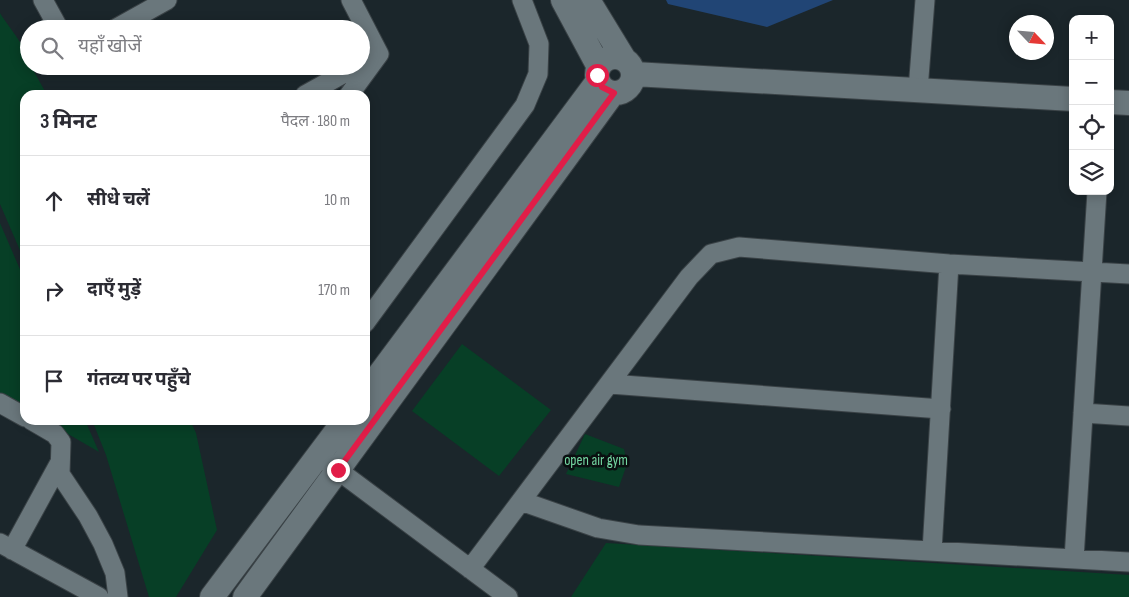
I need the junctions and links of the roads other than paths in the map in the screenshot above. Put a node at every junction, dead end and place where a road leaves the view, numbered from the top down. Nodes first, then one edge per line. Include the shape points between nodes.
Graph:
1 (43, 0) edge
2 (167, 0) edge
3 (351, 0) edge
4 (522, 0) edge
5 (564, 0) edge
6 (588, 0) edge
7 (912, 0) edge
8 (925, 0) edge
9 (54, 20) edge
10 (130, 20) edge
11 (361, 20) edge
12 (924, 23) junction
13 (370, 37) edge
14 (379, 54) junction
15 (370, 59) edge
16 (370, 66) edge
17 (629, 66) junction
18 (341, 75) edge
19 (364, 75) edge
20 (604, 80) junction
21 (314, 90) edge
22 (353, 90) edge
23 (918, 90) junction
24 (1069, 99) edge
25 (1114, 102) edge
26 (1129, 103) edge
27 (1097, 195) edge
28 (950, 264) junction
29 (1092, 272) junction
30 (1129, 274) edge
31 (370, 316) edge
32 (610, 384) junction
33 (370, 387) edge
34 (0, 403) edge
35 (941, 409) junction
36 (1083, 413) junction
37 (20, 414) edge
38 (1129, 416) edge
39 (370, 423) edge
40 (40, 425) edge
41 (341, 425) edge
42 (369, 425) edge
43 (319, 456) junction
44 (59, 464) junction
45 (338, 470) junction
46 (521, 501) junction
47 (6, 547) edge
48 (932, 551) junction
49 (1074, 559) junction
50 (1129, 562) edge
51 (470, 569) junction
52 (218, 589) edge
53 (98, 597) edge
54 (118, 597) edge
55 (244, 597) edge
56 (508, 597) edge

1 - 9 street
2 - 10 street
3 - 11 street
4 - 31 street via 539,44 538,74 525,105
5 - 20 street
6 - 17 street
7 - 12 street
8 - 12 street
12 - 23 street
13 - 14 street
14 - 15 street
14 - 16 street
17 - 20 street via 610,58
17 - 20 street via 632,83 627,89
17 - 23 street
18 - 21 street
19 - 22 street
20 - 33 street
20 - 39 street
23 - 24 street
25 - 26 street
27 - 29 street
28 - 29 street
28 - 32 street via 739,247 711,254 689,277
28 - 35 street
29 - 30 street
29 - 36 street
32 - 35 street
32 - 46 street
34 - 37 street
35 - 48 street
36 - 38 street
36 - 49 street
40 - 44 street via 55,434 61,442
41 - 43 street
42 - 45 street
43 - 45 street
43 - 52 street
44 - 47 street
44 - 54 street via 60,474 103,544 115,573
45 - 51 street
45 - 55 street
46 - 48 street via 598,528 639,535
46 - 51 street
47 - 53 street
48 - 49 street
49 - 50 street
51 - 56 street
52 - 55 street

